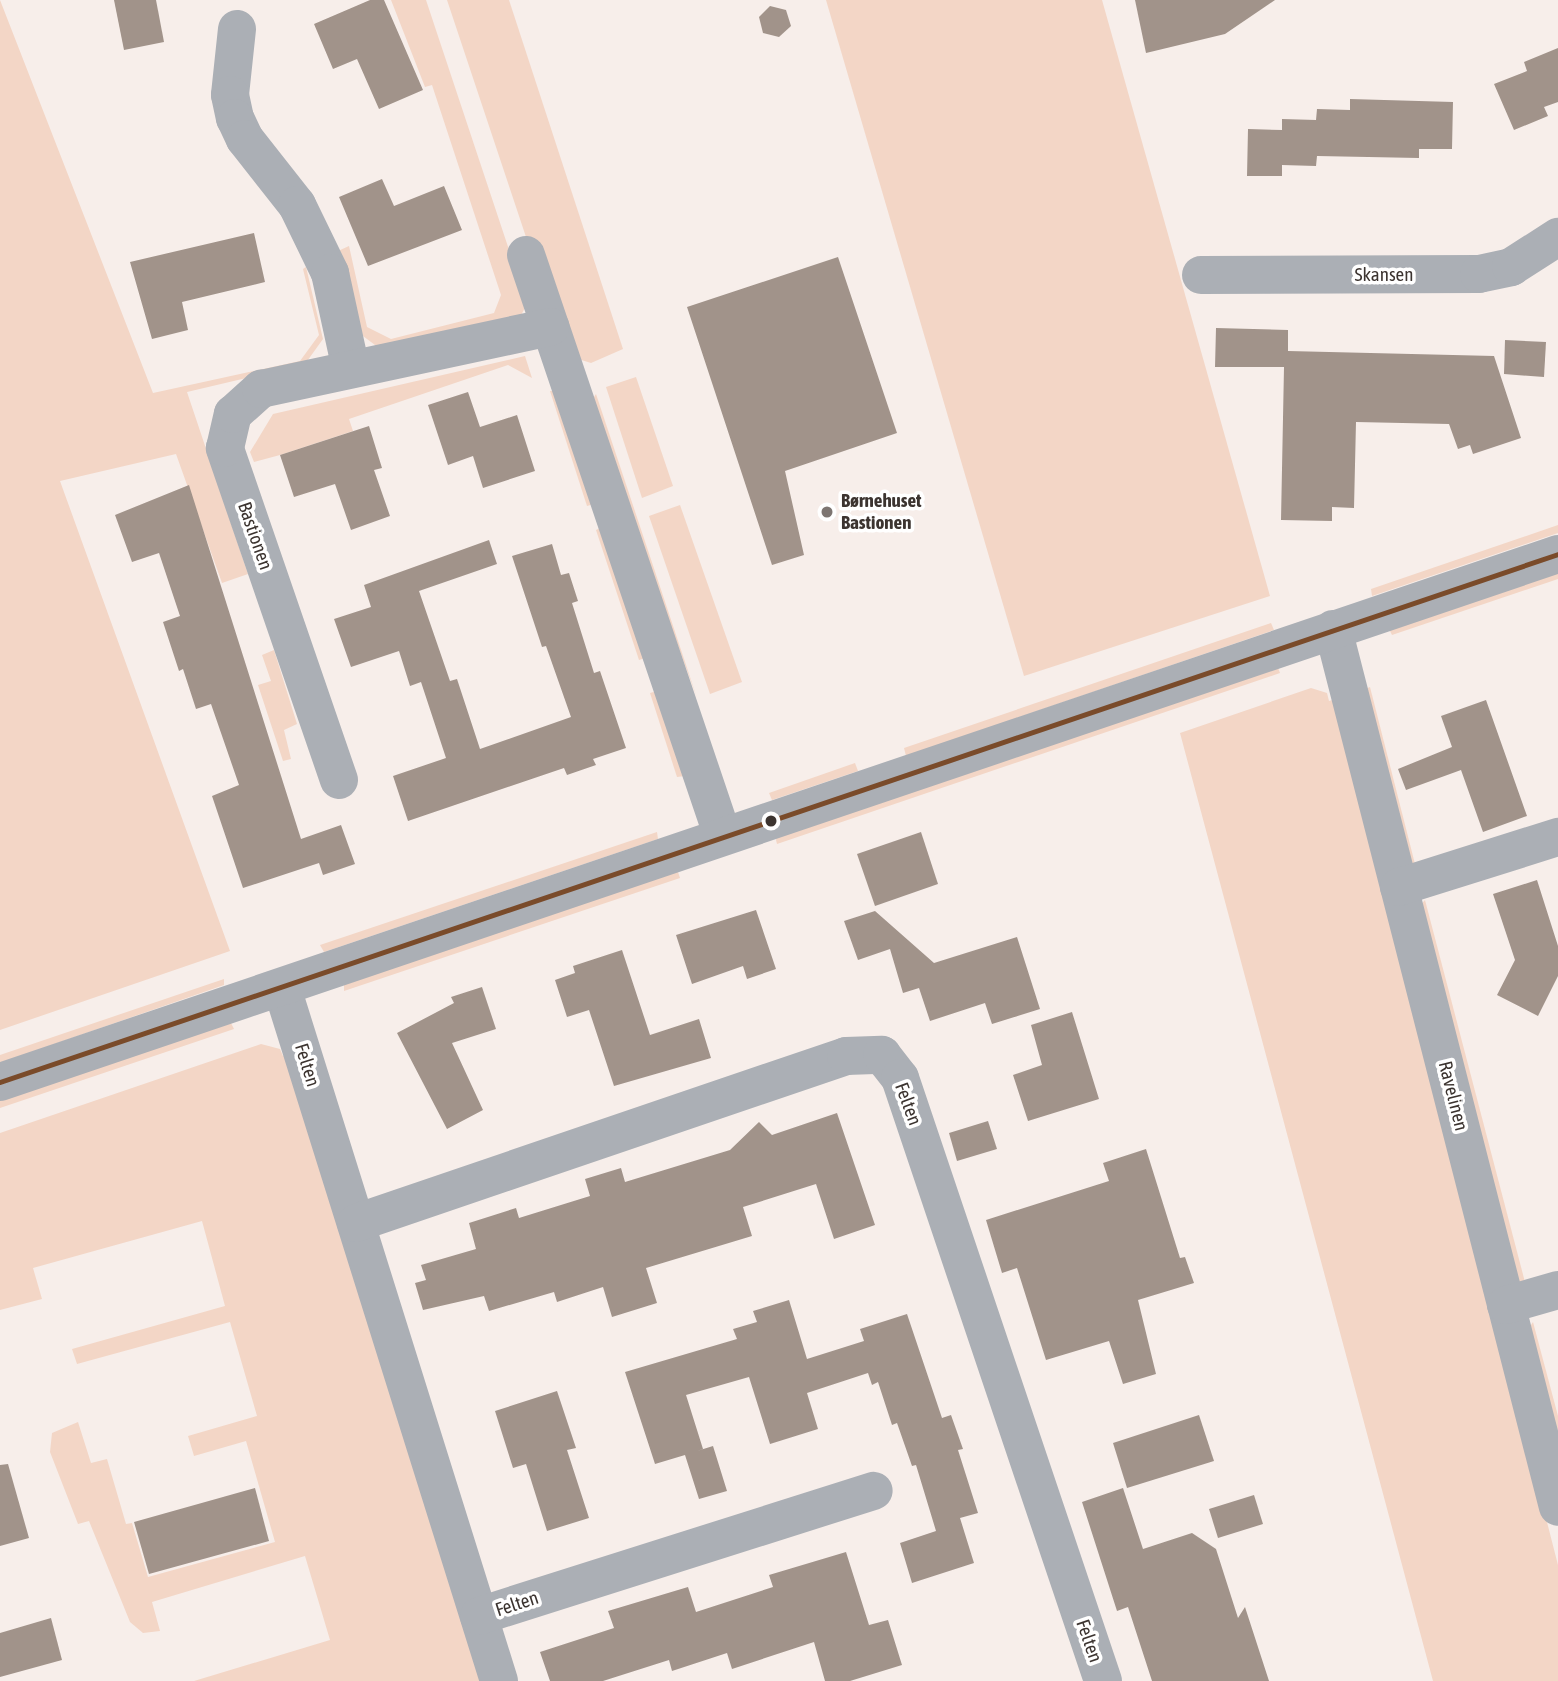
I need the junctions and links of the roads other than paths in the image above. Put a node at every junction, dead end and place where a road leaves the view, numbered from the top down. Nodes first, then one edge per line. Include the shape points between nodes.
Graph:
1 (237, 29) dead end
2 (1558, 237) edge
3 (526, 255) dead end
4 (1201, 275) dead end
5 (550, 327) junction
6 (351, 369) junction
7 (1558, 554) edge
8 (1333, 629) junction
9 (339, 780) dead end
10 (722, 834) junction
11 (1558, 837) edge
12 (1399, 887) junction
13 (282, 988) junction
14 (0, 1082) edge
15 (356, 1223) junction
16 (1558, 1290) edge
17 (1506, 1305) junction
18 (874, 1491) dead end
19 (1558, 1507) edge
20 (479, 1616) junction
21 (499, 1681) edge
22 (1103, 1681) edge

1 - 6 street via 230,94 235,118 245,139 297,205 330,273
2 - 4 street, Skansen via 1511,267 1479,274
3 - 5 street
5 - 6 street, Bastionen
5 - 10 street
6 - 9 street, Bastionen via 261,390 233,414 225,448
7 - 8 street
8 - 10 street
8 - 12 street, Ravelinen
10 - 13 street
11 - 12 street
12 - 17 street, Ravelinen
13 - 14 street
13 - 15 street, Felten
15 - 20 street, Felten
15 - 22 street, Felten via 846,1056 882,1055 900,1078
16 - 17 street
17 - 19 street, Ravelinen
18 - 20 street, Felten
20 - 21 street, Felten

